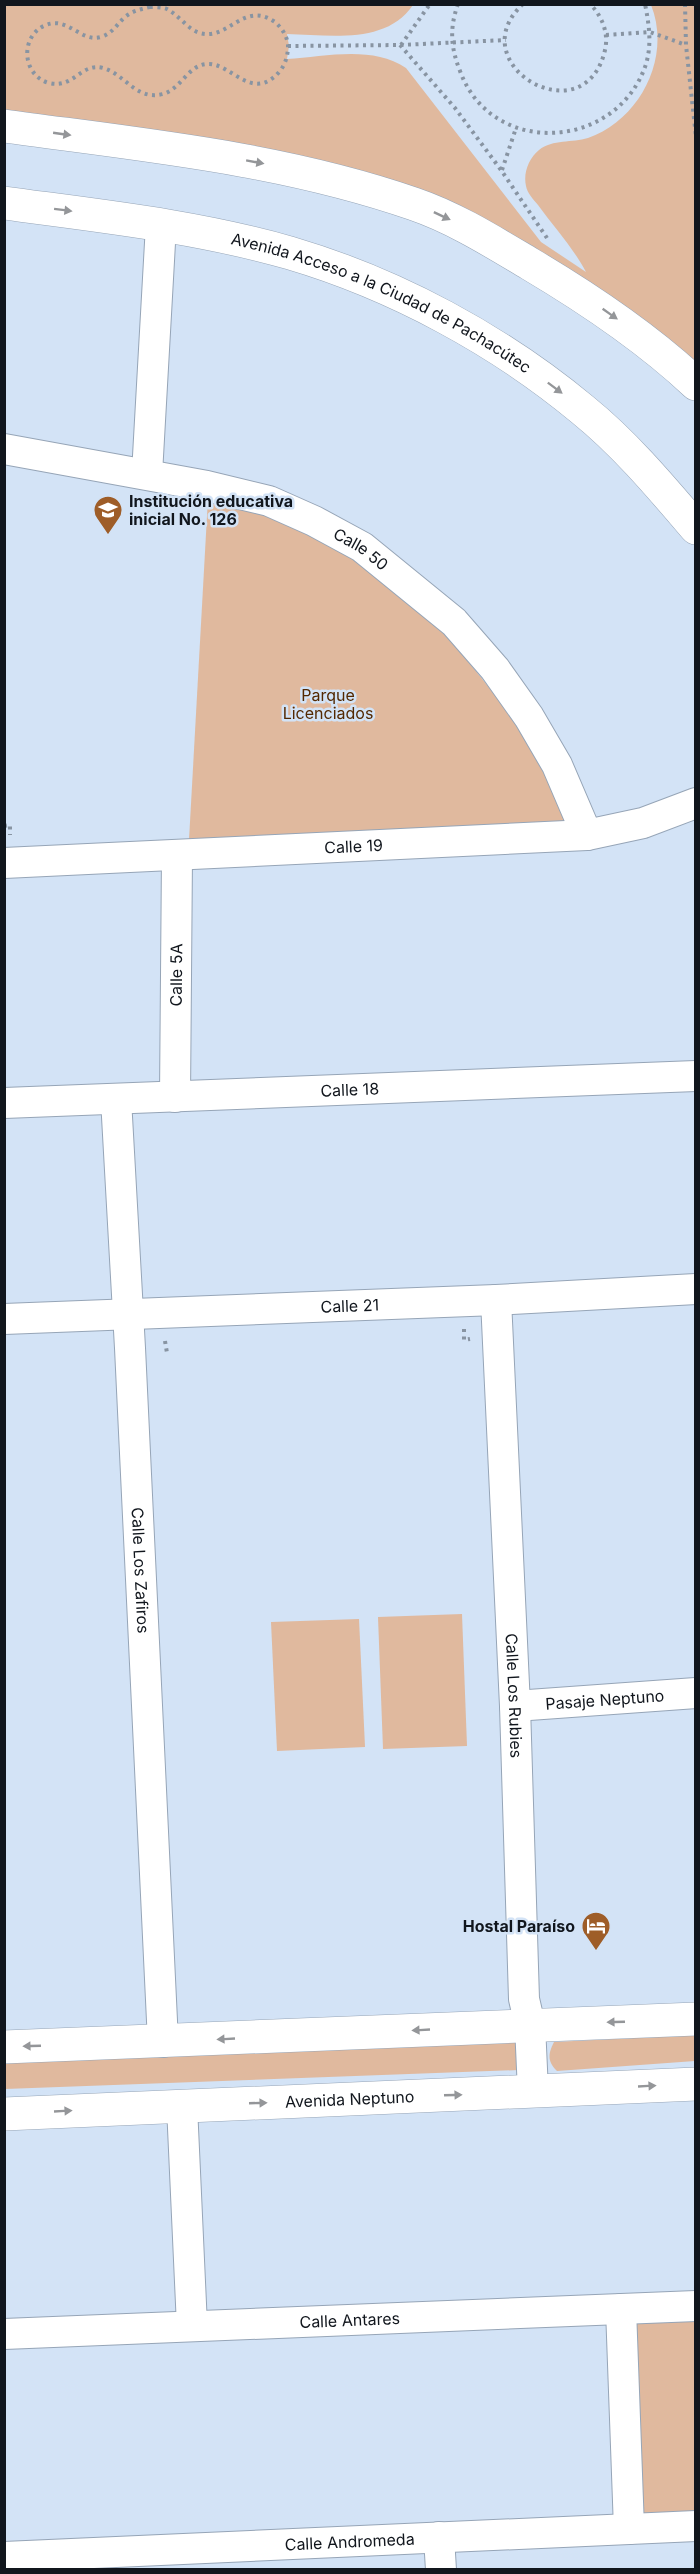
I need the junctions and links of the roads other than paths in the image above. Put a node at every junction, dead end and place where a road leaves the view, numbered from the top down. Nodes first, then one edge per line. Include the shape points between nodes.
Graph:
1 (4, 126) edge
2 (4, 203) edge
3 (161, 225) junction
4 (696, 384) edge
5 (5, 454) edge
6 (147, 474) junction
7 (696, 528) edge
8 (696, 803) edge
9 (587, 835) junction
10 (177, 855) junction
11 (4, 864) edge
12 (696, 1076) edge
13 (175, 1096) junction
14 (116, 1099) junction
15 (4, 1103) edge
16 (696, 1289) edge
17 (496, 1300) junction
18 (128, 1315) junction
19 (4, 1318) edge
20 (696, 1693) edge
21 (515, 1706) junction
22 (696, 2019) edge
23 (530, 2025) junction
24 (163, 2042) junction
25 (4, 2047) edge
26 (696, 2084) edge
27 (533, 2091) junction
28 (182, 2106) junction
29 (4, 2114) edge
30 (696, 2306) edge
31 (621, 2309) junction
32 (192, 2326) junction
33 (4, 2334) edge
34 (696, 2526) edge
35 (629, 2529) junction
36 (439, 2537) junction
37 (4, 2557) edge
38 (137, 2560) edge
39 (441, 2570) edge

1 -> 4 street via 188,150 297,170 416,204 481,234 611,315
2 -> 3 street, Avenida Acceso a la Ciudad de Pachacútec
3 - 6 street
3 -> 7 street, Avenida Acceso a la Ciudad de Pachacútec via 258,246 339,270 391,291 516,360 584,411 650,474
5 - 6 street, Calle 50
6 - 9 street, Calle 50 via 269,501 362,547 410,584 454,622 495,669 529,717 557,765
8 - 9 street, Calle 19 via 643,823
9 - 10 street, Calle 19
10 - 11 street, Calle 19
10 - 13 street, Calle 5A
12 - 13 street, Calle 18
13 - 14 street, Calle 18
14 - 15 street, Calle 18
14 - 18 street, Calle Los Zafiros
16 - 17 street, Calle 21
17 - 18 street, Calle 21
17 - 21 street, Calle Los Rubies
18 - 19 street, Calle 21
18 - 24 street, Calle Los Zafiros
20 - 21 street, Pasaje Neptuno
21 - 23 street, Calle Los Rubies via 524,1999
22 -> 23 street
23 -> 24 street
23 - 27 street, Calle Los Rubies
24 -> 25 street
27 -> 26 street, Avenida Neptuno
28 -> 27 street, Avenida Neptuno
29 -> 28 street, Avenida Neptuno
28 - 32 street
30 - 31 street, Calle Antares
31 - 32 street, Calle Antares
31 - 35 street
32 - 33 street, Calle Antares
34 - 35 street, Calle Andromeda
35 - 36 street, Calle Andromeda
36 - 38 street, Calle Andromeda
36 - 39 street
37 - 38 street, Calle Andromeda

